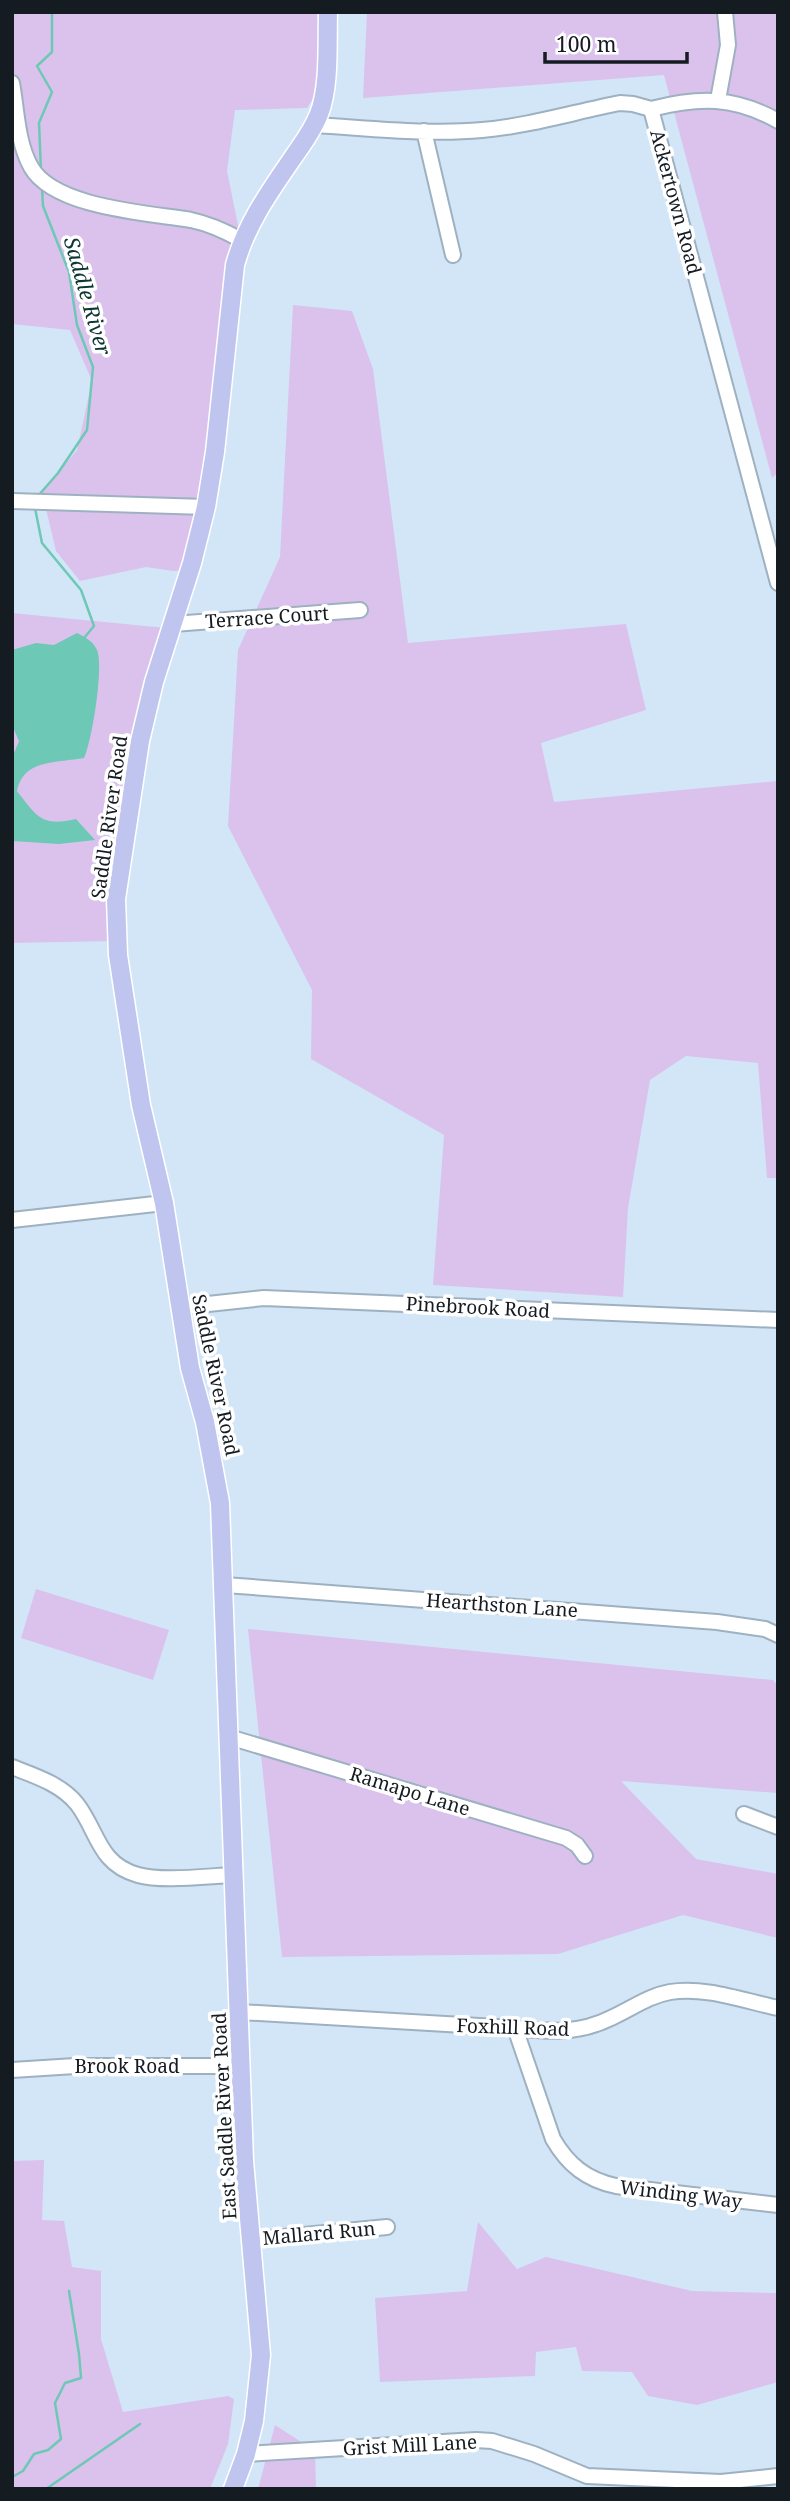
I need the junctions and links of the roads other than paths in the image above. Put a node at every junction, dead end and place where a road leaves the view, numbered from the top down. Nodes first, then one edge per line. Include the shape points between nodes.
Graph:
1 (328, 12) edge
2 (725, 12) edge
3 (12, 83) edge
4 (718, 100) junction
5 (651, 109) junction
6 (778, 121) edge
7 (314, 125) junction
8 (424, 131) junction
9 (242, 240) junction
10 (453, 255) dead end
11 (12, 501) edge
12 (206, 507) junction
13 (778, 583) edge
14 (360, 610) dead end
15 (173, 624) junction
16 (164, 1203) junction
17 (12, 1220) edge
18 (180, 1307) junction
19 (778, 1320) edge
20 (225, 1585) junction
21 (778, 1635) edge
22 (229, 1737) junction
23 (12, 1767) edge
24 (744, 1814) dead end
25 (778, 1827) edge
26 (585, 1856) dead end
27 (235, 1875) junction
28 (778, 2008) edge
29 (240, 2012) junction
30 (515, 2028) junction
31 (241, 2066) junction
32 (12, 2070) edge
33 (778, 2205) edge
34 (387, 2227) dead end
35 (251, 2239) junction
36 (246, 2454) junction
37 (778, 2476) edge
38 (233, 2489) edge

1 - 7 main road, Saddle River Road via 324,94
2 - 4 street via 728,45
3 - 9 street via 22,146 32,169 47,183 108,207 192,220
4 - 5 street via 691,100
4 - 6 street
5 - 8 street, Ackertown Road via 620,103 517,126
5 - 13 street, Ackertown Road
7 - 8 street, Ackertown Road
7 - 9 main road, Saddle River Road
8 - 10 street
9 - 12 main road, Saddle River Road via 235,265
11 - 12 street
12 - 15 main road, Saddle River Road
14 - 15 street, Terrace Court
15 - 16 main road, Saddle River Road via 140,741 116,899 118,955 139,1091
16 - 17 street
16 - 18 main road, Saddle River Road
18 - 19 street, Pinebrook Road via 264,1298
18 - 20 main road, Saddle River Road via 220,1503
20 - 21 street, Hearthston Lane via 717,1622
20 - 22 main road, Saddle River Road
22 - 26 street, Ramapo Lane via 566,1838
22 - 27 main road, East Saddle River Road
23 - 27 street via 67,1794 105,1853 126,1870 148,1877
24 - 25 street
27 - 29 main road, East Saddle River Road
28 - 30 street, Foxhill Road via 679,1991 655,1996 608,2020 575,2030
29 - 30 street, Foxhill Road
29 - 31 main road, East Saddle River Road
30 - 33 street, Winding Way via 553,2139 579,2171 616,2186
31 - 32 street, Brook Road
31 - 35 main road, East Saddle River Road
34 - 35 street, Mallard Run
35 - 36 main road, East Saddle River Road via 261,2355
36 - 37 street, Grist Mill Lane via 475,2440 534,2454 594,2477 722,2482
36 - 38 main road, East Saddle River Road

